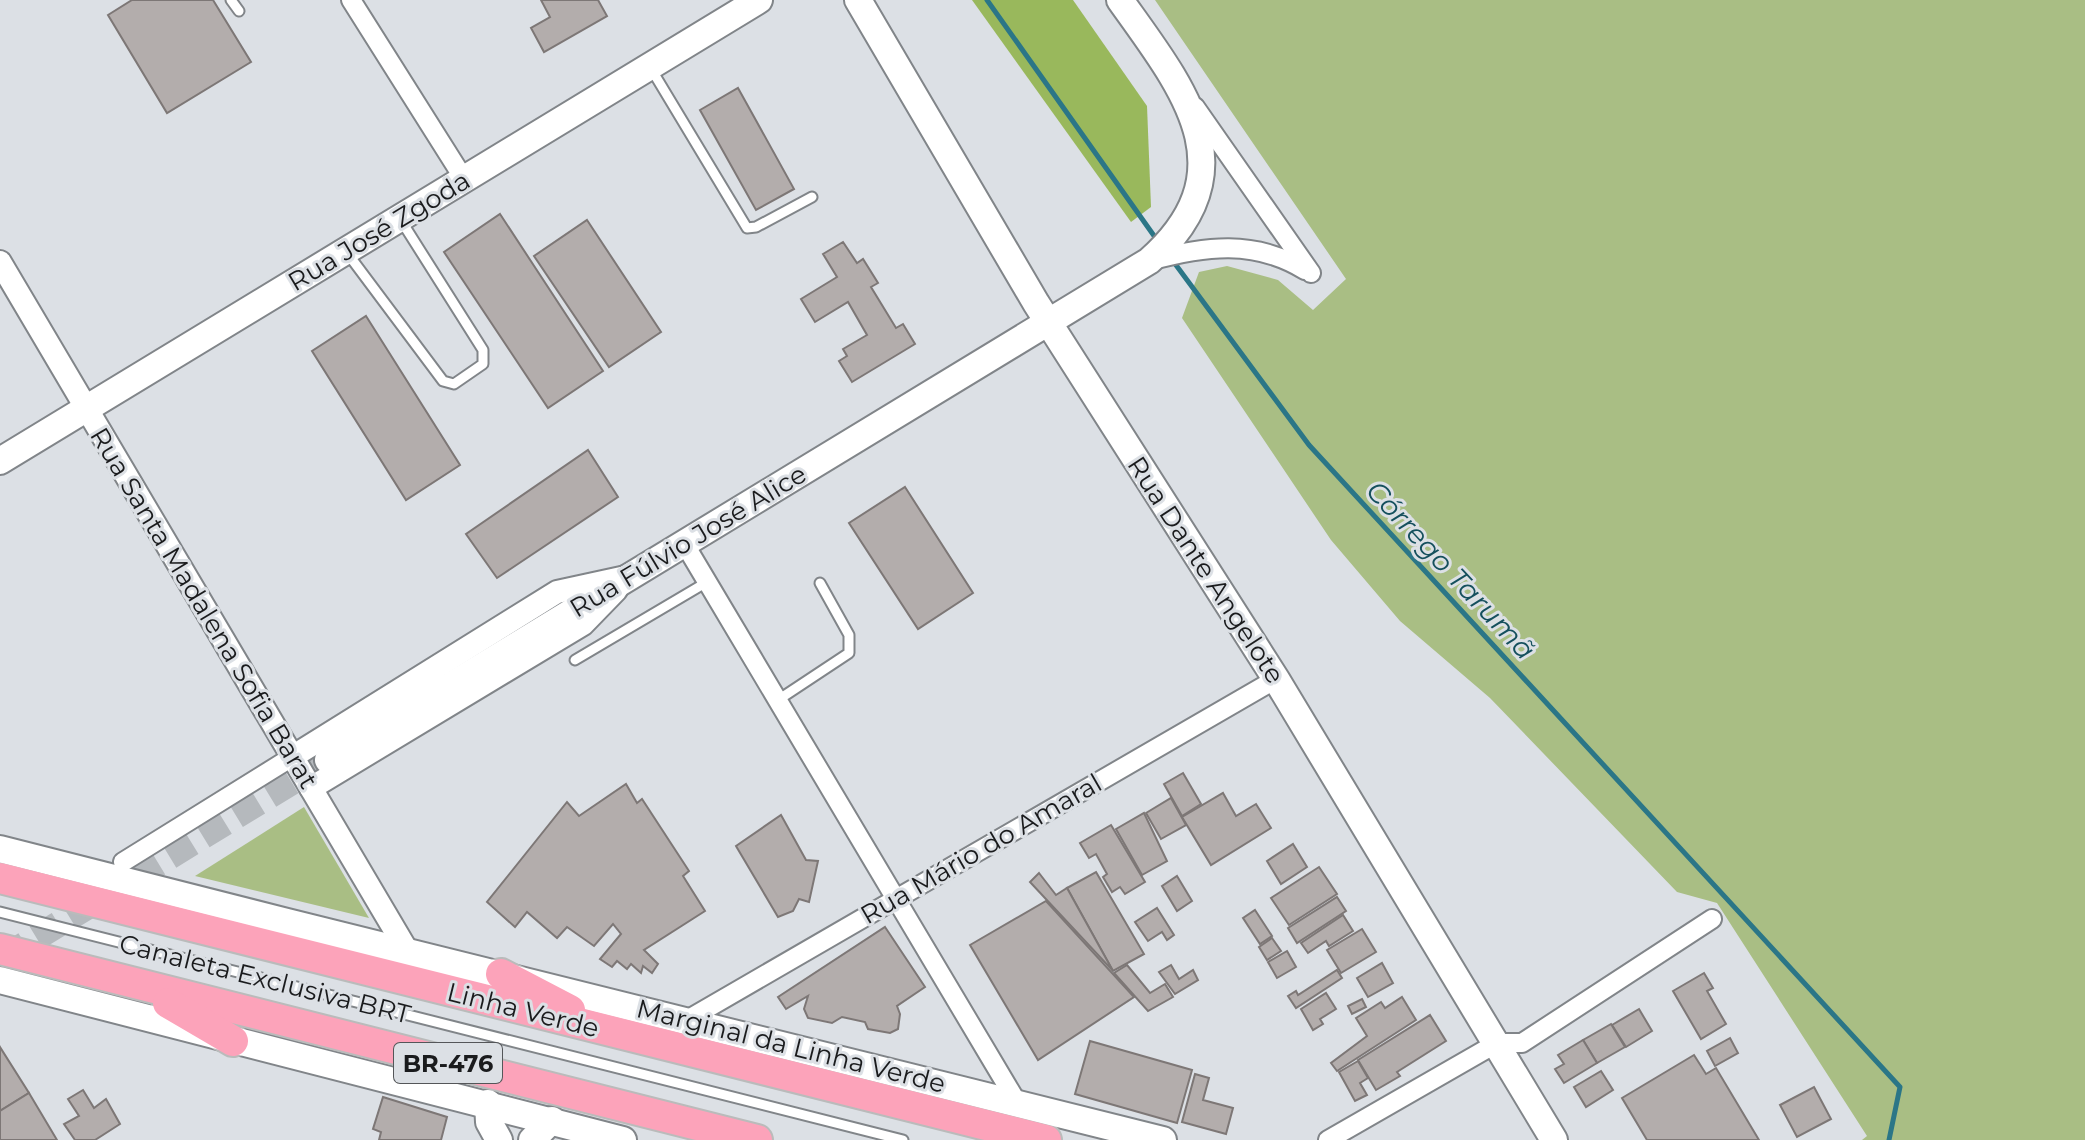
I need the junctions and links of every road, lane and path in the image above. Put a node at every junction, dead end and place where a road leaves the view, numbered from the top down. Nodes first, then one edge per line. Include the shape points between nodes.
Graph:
1 (231, 0) edge
2 (351, 0) edge
3 (759, 0) edge
4 (858, 0) edge
5 (1120, 0) edge
6 (239, 11) dead end
7 (650, 66) junction
8 (1180, 85) junction
9 (464, 179) junction
10 (812, 197) dead end
11 (400, 218) junction
12 (1178, 246) junction
13 (346, 251) junction
14 (0, 262) edge
15 (1049, 323) junction
16 (87, 409) junction
17 (0, 461) edge
18 (684, 543) junction
19 (627, 577) junction
20 (707, 582) junction
21 (820, 583) dead end
22 (575, 660) dead end
23 (1276, 679) junction
24 (778, 700) junction
25 (292, 757) junction
26 (328, 760) tunnel mouth
27 (311, 788) junction
28 (0, 849) edge
29 (123, 862) dead end
30 (0, 878) edge
31 (897, 898) junction
32 (0, 912) edge
33 (1712, 919) dead end
34 (0, 949) edge
35 (409, 954) junction
36 (501, 974) junction
37 (0, 980) edge
38 (139, 986) junction
39 (687, 1020) junction
40 (614, 1034) junction
41 (233, 1041) junction
42 (1497, 1043) junction
43 (488, 1103) junction
44 (1018, 1104) junction
45 (552, 1120) junction
46 (499, 1140) edge
47 (532, 1140) edge
48 (623, 1140) edge
49 (757, 1140) edge
50 (903, 1140) edge
51 (1046, 1140) edge
52 (1163, 1140) edge
53 (1328, 1140) edge
54 (1554, 1140) edge

1 - 6 lane
2 - 9 street
3 - 7 main road, Rua José Zgoda
4 - 15 main road, Rua Dante Angelote
5 - 8 main road, Rua Fúlvio José Alice
7 - 9 main road, Rua José Zgoda
7 - 10 lane via 747,228
8 - 12 main road, Rua Fúlvio José Alice via 1199,131 1202,170
8 - 12 street via 1311,273 1247,247
9 - 11 main road, Rua José Zgoda
11 - 13 main road, Rua José Zgoda
11 - 13 lane via 483,350 483,364 454,384 443,381
12 - 15 main road, Rua Fúlvio José Alice
13 - 16 main road, Rua José Zgoda
14 - 16 street, Rua Santa Madalena Sofia Barat
15 - 18 main road, Rua Fúlvio José Alice
15 - 23 main road, Rua Dante Angelote
16 - 17 main road, Rua José Zgoda
16 - 25 street, Rua Santa Madalena Sofia Barat
18 - 19 main road, Rua Fúlvio José Alice
18 - 20 street
19 - 25 street via 557,592
19 - 26 main road, Rua Fúlvio José Alice
19 - 27 street via 583,624
20 - 22 lane
20 - 24 street
21 - 24 lane via 849,635 849,653
23 - 31 street, Rua Mário do Amaral
23 - 42 main road, Rua Dante Angelote
24 - 31 street
25 - 27 street, Rua Santa Madalena Sofia Barat
25 - 29 street
27 - 35 street, Rua Santa Madalena Sofia Barat
28 - 35 main road, Marginal da Linha Verde
30 - 40 highway, Linha Verde / BR-476
31 - 39 street, Rua Mário do Amaral
31 - 44 street
32 - 50 lane, Canaleta Exclusiva BRT
33 - 42 street via 1522,1043
34 - 38 highway, BR-476
35 - 36 main road, Marginal da Linha Verde
36 - 39 main road, Marginal da Linha Verde
36 - 40 highway
37 - 41 main road
38 - 41 highway
38 - 49 highway, BR-476
39 - 44 main road, Marginal da Linha Verde
40 - 51 highway, Linha Verde / BR-476
41 - 43 main road
42 - 53 street
42 - 54 main road, Rua Dante Angelote
43 - 45 main road
43 - 46 main road via 489,1122
44 - 52 main road, Marginal da Linha Verde
45 - 47 main road
45 - 48 main road

